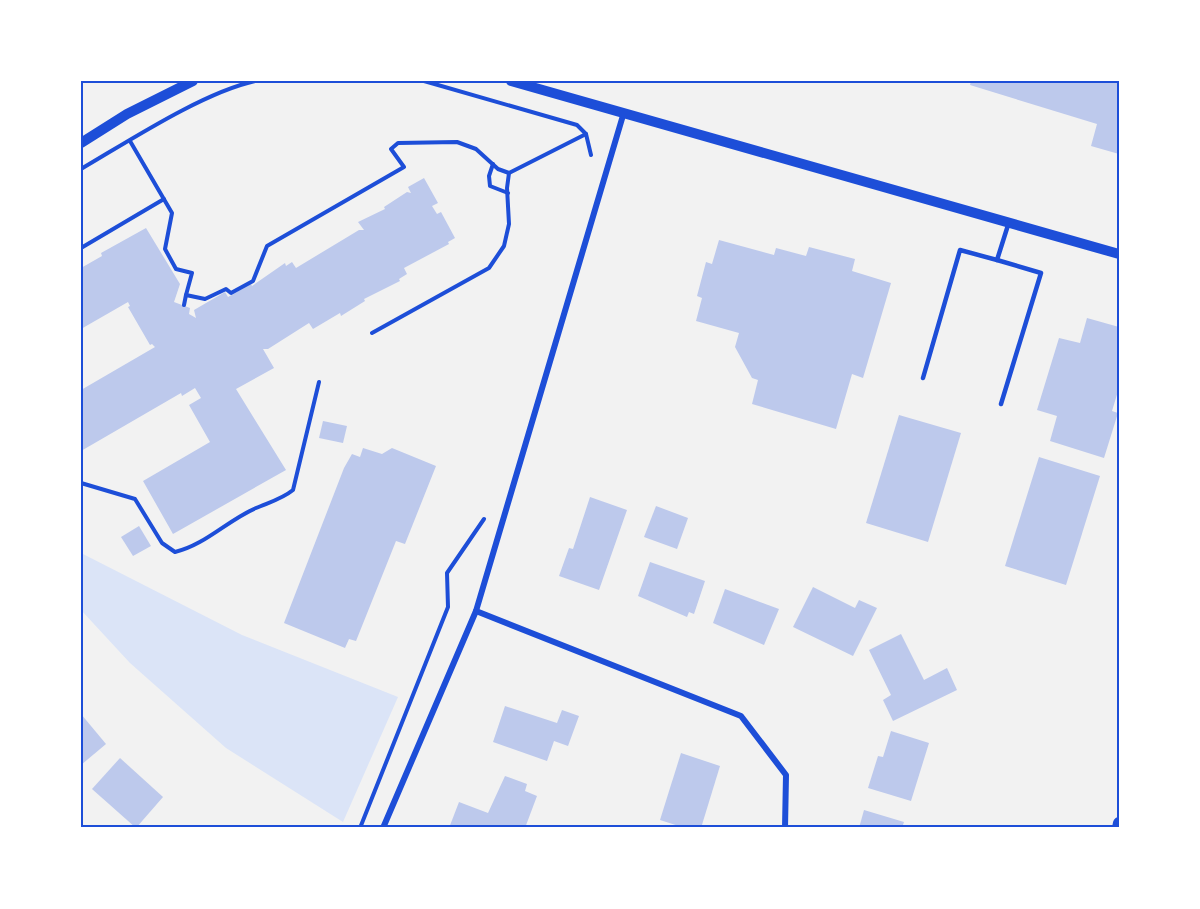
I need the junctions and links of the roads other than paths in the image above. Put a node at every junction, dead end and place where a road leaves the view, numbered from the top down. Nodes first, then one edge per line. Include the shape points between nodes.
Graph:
1 (193, 81) edge
2 (511, 81) edge
3 (624, 112) junction
4 (81, 143) edge
5 (1009, 222) junction
6 (1119, 254) edge
7 (997, 260) junction
8 (923, 378) dead end
9 (1001, 404) dead end
10 (476, 611) junction
11 (1119, 823) edge
12 (383, 828) edge
13 (785, 828) edge
14 (1118, 828) edge

1 - 4 street via 127,114
2 - 3 street
3 - 5 street
3 - 10 street
5 - 6 street
5 - 7 lane
7 - 8 lane via 960,250
7 - 9 lane via 1041,273
10 - 12 street
10 - 13 street via 741,716 786,775
11 - 14 main road

